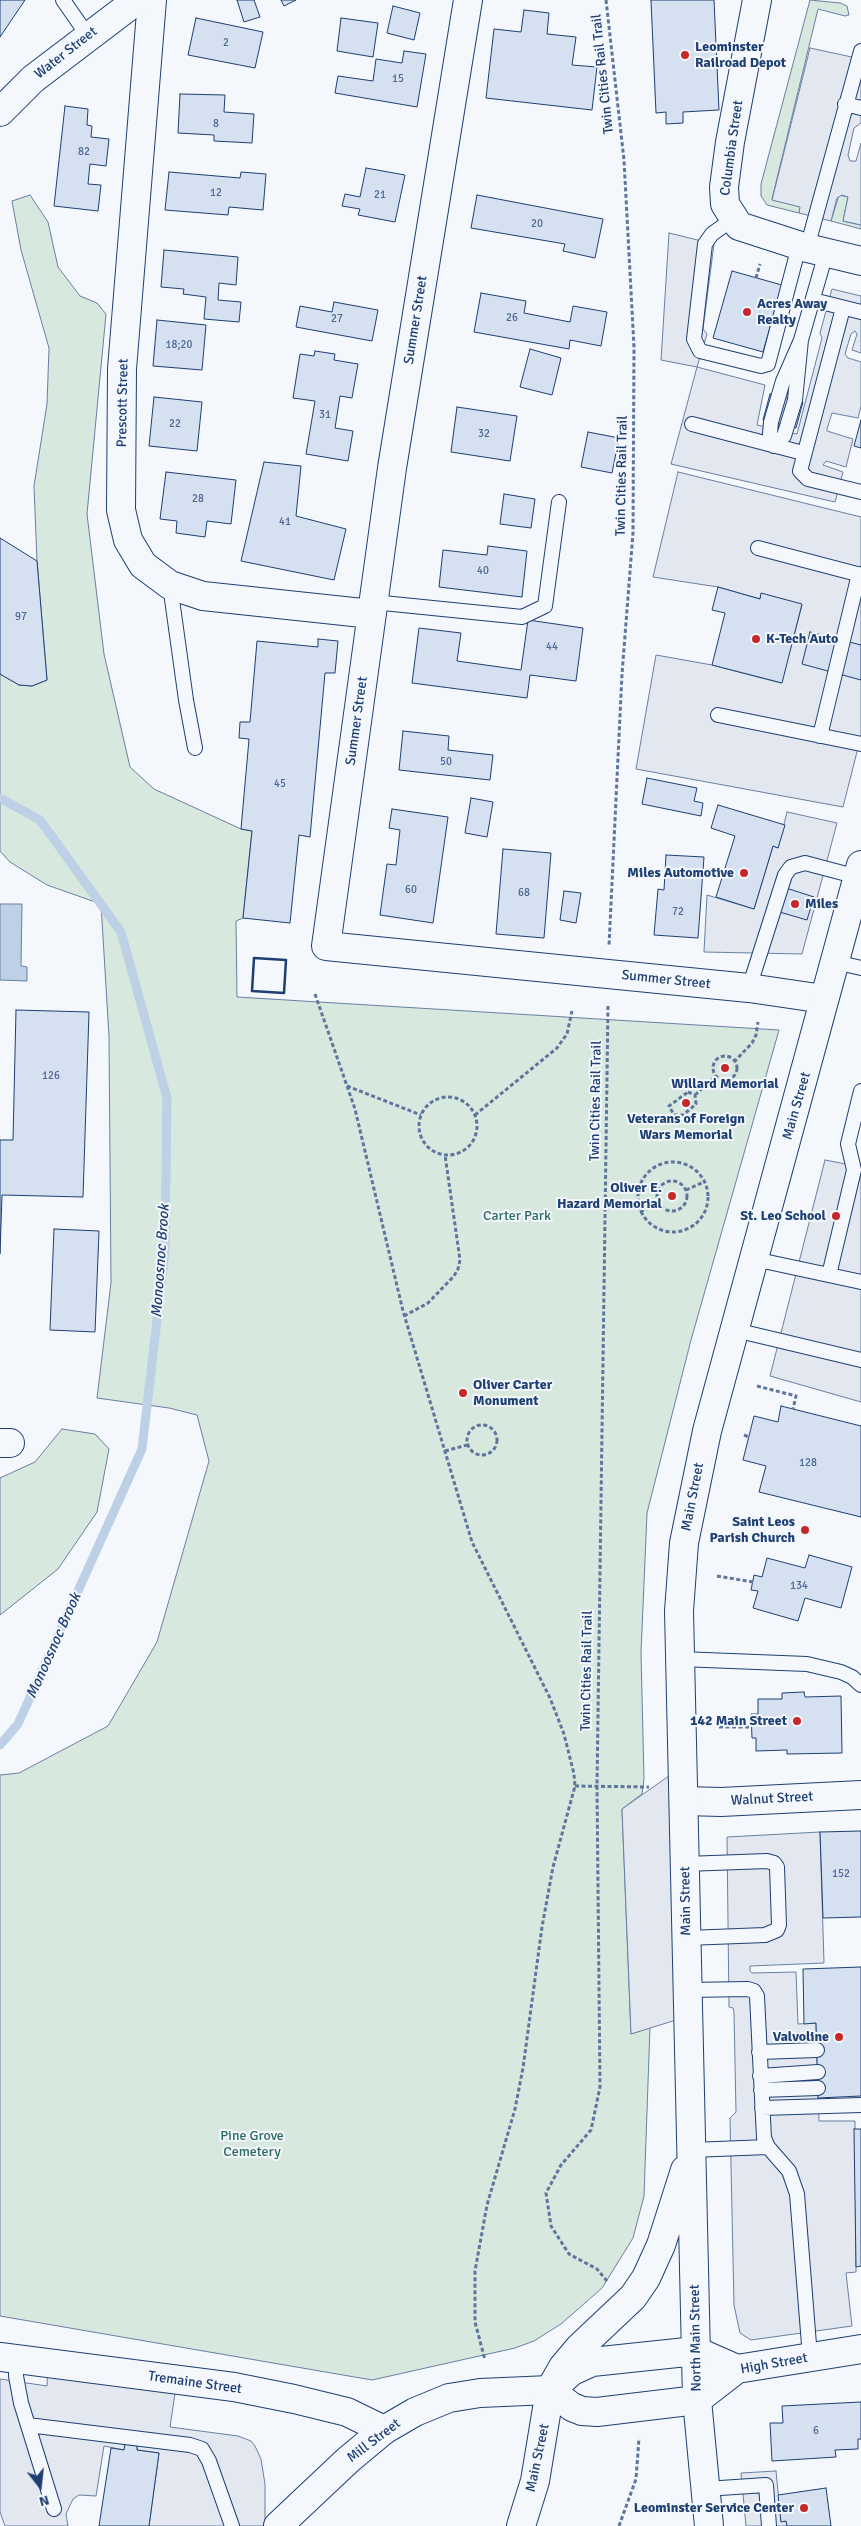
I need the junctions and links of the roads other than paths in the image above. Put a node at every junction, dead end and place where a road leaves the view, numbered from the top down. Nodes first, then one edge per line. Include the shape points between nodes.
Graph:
1 (63, 0) edge
2 (137, 0) edge
3 (152, 0) edge
4 (468, 0) edge
5 (757, 0) edge
6 (88, 36) junction
7 (861, 51) edge
8 (845, 104) junction
9 (861, 108) edge
10 (0, 112) edge
11 (733, 219) junction
12 (811, 249) junction
13 (861, 261) edge
14 (813, 300) junction
15 (843, 308) junction
16 (861, 312) edge
17 (692, 424) dead end
18 (774, 446) junction
19 (803, 454) junction
20 (861, 492) edge
21 (559, 502) dead end
22 (758, 548) dead end
23 (860, 574) edge
24 (170, 585) junction
25 (373, 608) junction
26 (718, 715) dead end
27 (820, 736) junction
28 (861, 744) edge
29 (195, 748) dead end
30 (859, 871) edge
31 (835, 962) junction
32 (861, 968) edge
33 (749, 988) junction
34 (824, 999) junction
35 (861, 1091) edge
36 (855, 1140) edge
37 (754, 1259) junction
38 (829, 1275) junction
39 (861, 1282) edge
40 (735, 1330) junction
41 (861, 1360) edge
42 (680, 1659) junction
43 (861, 1685) edge
44 (861, 1795) edge
45 (684, 1801) junction
46 (685, 1864) junction
47 (687, 1938) junction
48 (688, 1990) junction
49 (817, 2050) dead end
50 (759, 2052) junction
51 (818, 2072) dead end
52 (760, 2076) junction
53 (818, 2088) dead end
54 (761, 2090) junction
55 (861, 2104) edge
56 (762, 2108) junction
57 (768, 2147) junction
58 (692, 2150) junction
59 (861, 2349) edge
60 (696, 2351) junction
61 (810, 2357) junction
62 (8, 2358) edge
63 (737, 2369) junction
64 (550, 2390) junction
65 (697, 2400) junction
66 (28, 2425) junction
67 (384, 2430) junction
68 (705, 2489) junction
69 (54, 2509) dead end
70 (232, 2526) edge
71 (278, 2526) edge
72 (521, 2526) edge
73 (708, 2526) edge
74 (769, 2526) edge

1 - 6 lane
2 - 6 street, Water Street
3 - 24 street, Prescott Street via 122,369 121,510 128,540 143,565
4 - 25 street, Summer Street via 392,468
5 - 11 street, Columbia Street via 724,187 725,204
6 - 10 street, Water Street via 33,79
7 - 8 lane
8 - 9 lane
8 - 12 lane
11 - 12 street via 739,226
11 - 12 lane via 712,234 705,244 694,339 700,351 761,366 768,364
12 - 13 street
12 - 14 lane
14 - 15 lane
14 - 18 lane via 801,340 795,400 784,436
15 - 16 lane
15 - 19 lane
17 - 18 lane
18 - 19 lane
19 - 20 lane via 800,470 808,479
21 - 25 lane via 545,606 522,617
22 - 23 lane
23 - 27 lane
24 - 25 street, Prescott Street via 203,596
24 - 29 lane
25 - 33 street, Summer Street via 326,946
26 - 27 lane
27 - 28 lane
30 - 31 street, Main Street
30 - 33 lane via 804,863 791,867 785,875
31 - 32 lane
31 - 34 street, Main Street
33 - 34 street, Summer Street
34 - 37 street, Main Street
35 - 36 lane
36 - 38 lane via 854,1170
37 - 38 lane
37 - 40 street, Main Street
38 - 39 lane
40 - 41 lane
40 - 42 street, Main Street via 707,1431 684,1543 679,1610
42 - 43 lane via 807,1664 841,1672
42 - 45 street, Main Street
44 - 45 street, Walnut Street
45 - 46 street, Main Street
46 - 47 street, Main Street
46 - 47 lane via 767,1860 778,1867 777,1930 765,1935
47 - 48 street, Main Street
48 - 50 lane via 754,1991 757,1996
48 - 58 street, Main Street
49 - 50 lane
50 - 52 lane
51 - 52 lane
52 - 54 lane
53 - 54 lane
54 - 56 lane
55 - 56 lane
56 - 57 lane via 764,2138
57 - 58 lane
57 - 61 lane via 789,2171 797,2194
58 - 60 street, North Main Street
58 - 64 street via 661,2245 646,2278 633,2297 579,2348
59 - 61 street, High Street
60 - 63 street
60 - 64 street via 592,2362 572,2371
60 - 65 street, North Main Street
61 - 63 street, High Street
62 - 66 lane
62 - 67 street, Tremaine Street via 234,2387 294,2398 347,2412
63 - 65 street, High Street
64 - 65 street via 572,2407 597,2412
64 - 67 street, Mill Street via 449,2398
64 - 72 street, Main Street via 535,2481
65 - 68 street, North Main Street
66 - 69 lane
66 - 70 lane via 202,2449
67 - 71 street, Mill Street
68 - 73 street, North Main Street
68 - 74 lane via 766,2485

